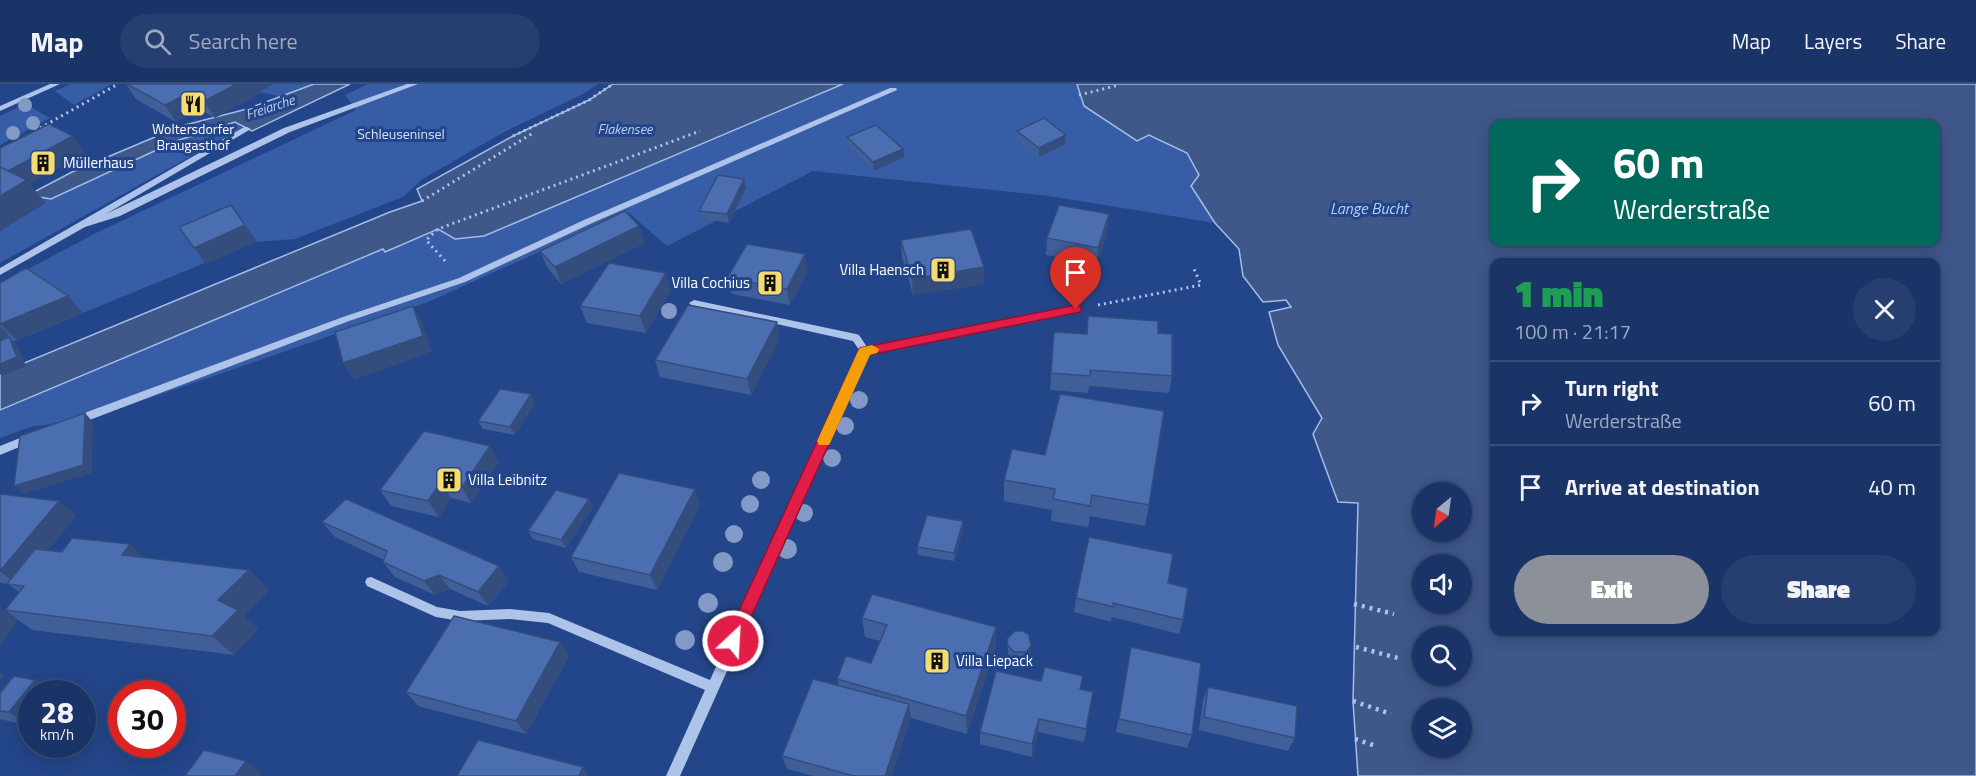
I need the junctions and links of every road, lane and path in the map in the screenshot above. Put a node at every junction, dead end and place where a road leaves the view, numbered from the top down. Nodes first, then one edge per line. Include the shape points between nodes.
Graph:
1 (56, 84) edge
2 (118, 84) edge
3 (414, 84) edge
4 (613, 84) edge
5 (1119, 85) edge
6 (893, 90) dead end
7 (1079, 95) dead end
8 (0, 109) edge
9 (246, 129) dead end
10 (700, 131) dead end
11 (533, 133) dead end
12 (28, 135) edge
13 (513, 136) dead end
14 (422, 201) dead end
15 (81, 225) junction
16 (1194, 269) dead end
17 (0, 272) edge
18 (462, 280) junction
19 (694, 303) dead end
20 (1076, 309) joint
21 (865, 351) junction
22 (68, 424) edge
23 (45, 432) edge
24 (0, 451) edge
25 (371, 582) dead end
26 (1354, 604) dead end
27 (1394, 614) dead end
28 (1356, 647) dead end
29 (1402, 658) dead end
30 (712, 687) junction
31 (1353, 701) dead end
32 (1391, 714) dead end
33 (1355, 739) dead end
34 (1376, 746) dead end
35 (673, 776) edge

1 - 8 street
2 - 12 path
3 - 15 street via 286,130 117,214
4 - 13 path via 589,100
5 - 7 path
6 - 18 street
9 - 15 street
10 - 18 path via 438,229 426,240
11 - 14 path
15 - 17 street
16 - 20 path via 1201,285
18 - 22 street via 346,319
19 - 21 street via 856,338
20 - 21 street
21 - 30 street
23 - 24 street
25 - 30 street via 436,612 549,618
26 - 27 path
28 - 29 path
30 - 35 street
31 - 32 path
33 - 34 path

